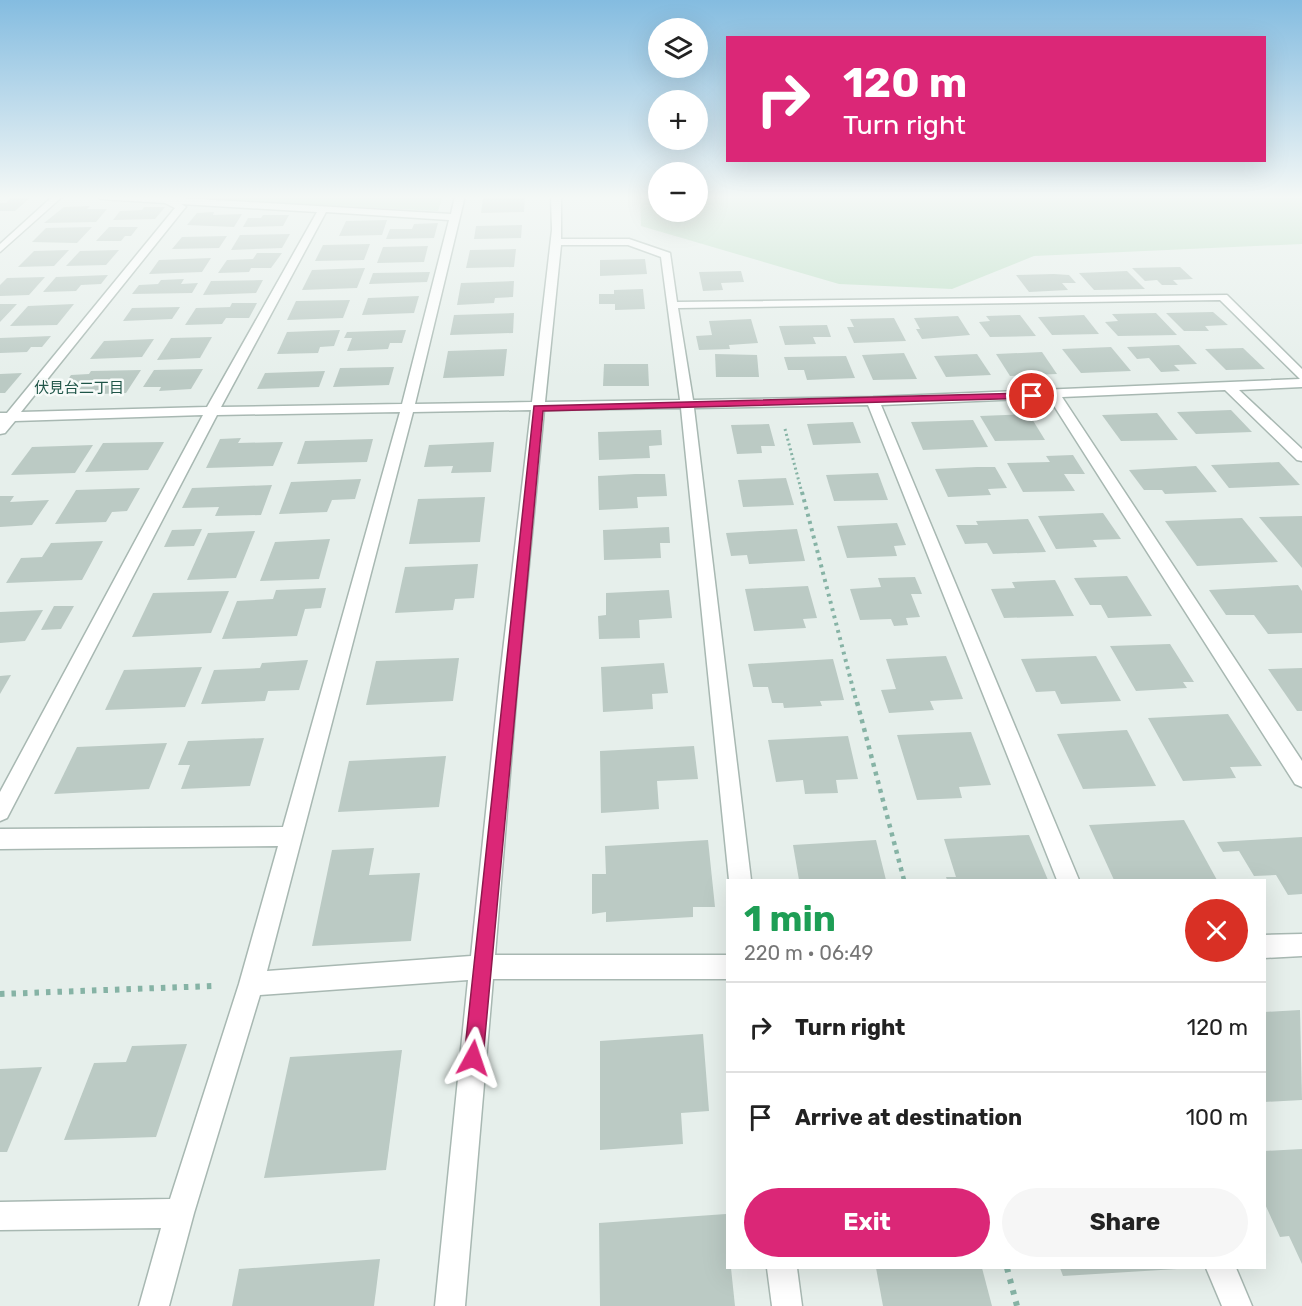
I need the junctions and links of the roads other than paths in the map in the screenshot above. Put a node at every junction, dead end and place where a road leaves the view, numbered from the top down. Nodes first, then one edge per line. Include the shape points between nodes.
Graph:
1 (139, 257) edge
2 (297, 257) edge
3 (446, 257) edge
4 (553, 257) edge
5 (666, 257) edge
6 (672, 304) junction
7 (1302, 376) edge
8 (1302, 383) edge
9 (1228, 386) junction
10 (1054, 395) junction
11 (873, 401) junction
12 (687, 406) junction
13 (538, 408) junction
14 (407, 410) junction
15 (212, 411) junction
16 (5, 417) edge
17 (0, 430) edge
18 (1302, 457) edge
19 (1302, 778) edge
20 (0, 812) edge
21 (290, 836) junction
22 (0, 838) edge
23 (740, 879) edge
24 (1068, 879) edge
25 (1302, 945) edge
26 (1266, 947) edge
27 (482, 967) junction
28 (726, 967) edge
29 (250, 984) junction
30 (180, 1213) junction
31 (0, 1216) edge
32 (782, 1269) edge
33 (1221, 1269) edge
34 (154, 1306) edge
35 (450, 1306) edge
36 (787, 1306) edge
37 (1237, 1306) edge

1 - 16 street
2 - 15 street
3 - 14 street
4 - 13 street
5 - 6 street
6 - 7 street via 1223,297
6 - 12 street
8 - 9 street
9 - 10 street
9 - 18 street
10 - 11 street
10 - 19 street
11 - 12 street
11 - 24 street
12 - 13 street
12 - 23 street
13 - 14 street
13 - 27 street
14 - 15 street
14 - 21 street
15 - 16 street
15 - 20 street
16 - 17 street
21 - 22 street
21 - 29 street
25 - 26 street
27 - 28 street
27 - 29 street
27 - 35 street
29 - 30 street
30 - 31 street
30 - 34 street
32 - 36 street
33 - 37 street

